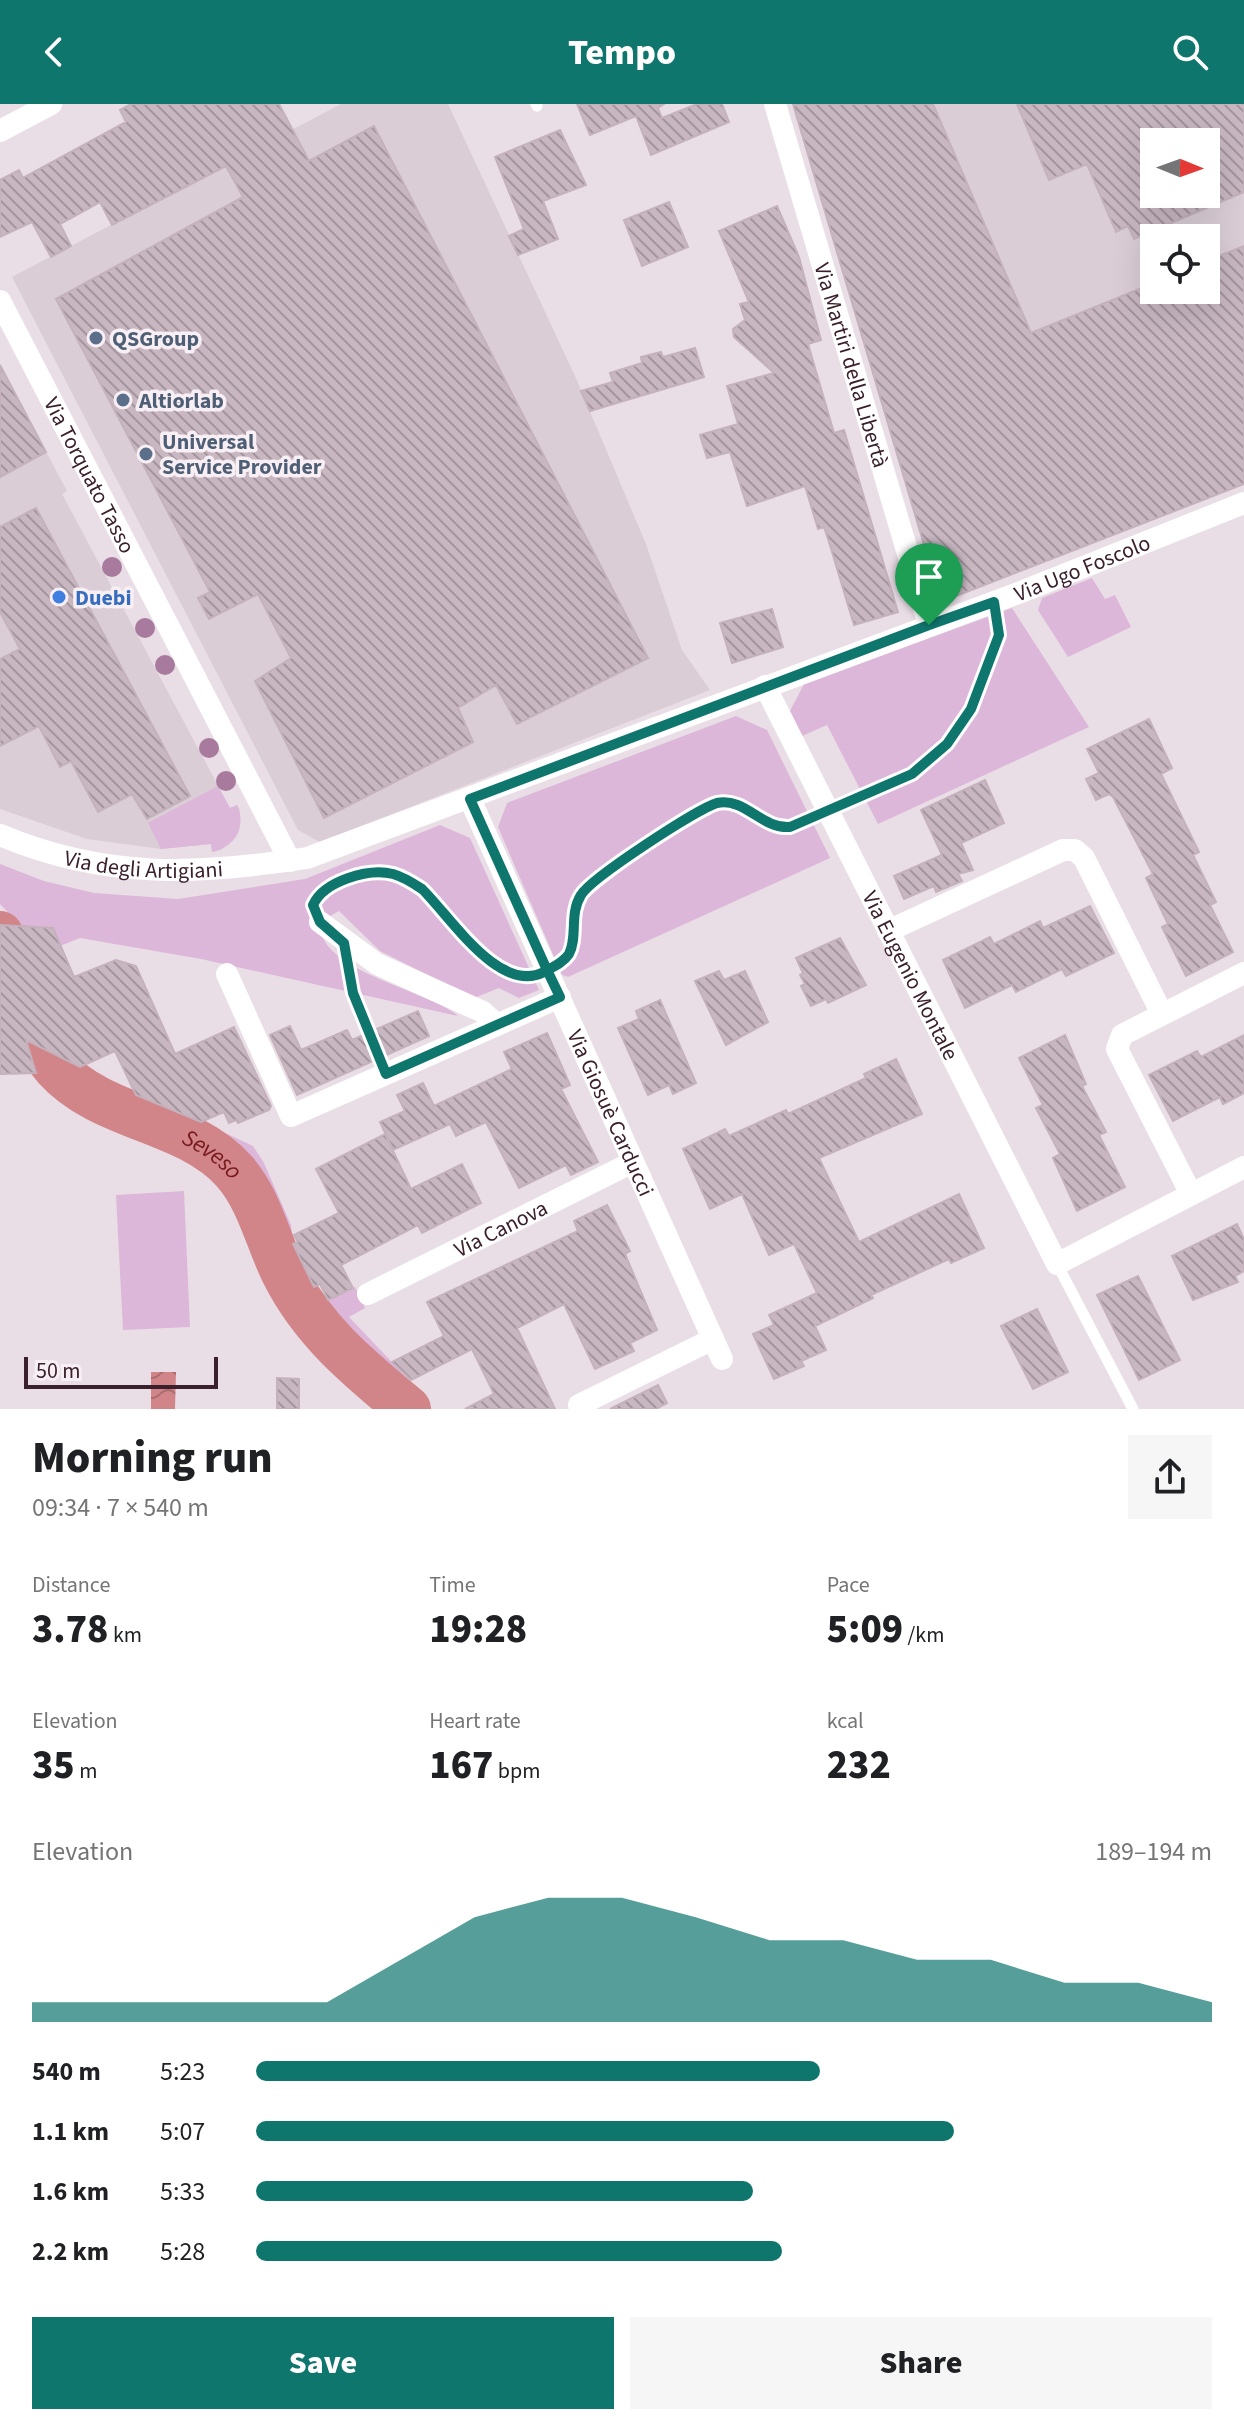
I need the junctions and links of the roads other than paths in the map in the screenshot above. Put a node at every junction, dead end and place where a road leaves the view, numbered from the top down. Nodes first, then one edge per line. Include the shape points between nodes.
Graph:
1 (51, 104) edge
2 (775, 104) edge
3 (0, 131) edge
4 (0, 301) edge
5 (1244, 503) edge
6 (929, 625) junction
7 (765, 686) junction
8 (470, 799) junction
9 (0, 835) edge
10 (290, 861) junction
11 (320, 922) road end
12 (888, 931) junction
13 (1244, 973) edge
14 (227, 974) dead end
15 (560, 997) junction
16 (1162, 1014) junction
17 (497, 1025) junction
18 (633, 1162) junction
19 (1244, 1167) edge
20 (1191, 1194) junction
21 (1057, 1264) junction
22 (368, 1294) dead end
23 (579, 1405) dead end
24 (1133, 1409) edge

1 - 3 street
2 - 6 street, Via Martiri della Libertà
4 - 10 street, Via Torquato Tasso
5 - 6 street, Via Ugo Foscolo
6 - 7 street, Via Ugo Foscolo
7 - 8 street, Via Ugo Foscolo
7 - 12 street, Via Eugenio Montale
8 - 10 street, Via Ugo Foscolo
8 - 15 street, Via Giosuè Carducci
9 - 10 street, Via degli Artigiani via 49,854 135,871 214,870
11 - 17 street via 344,943 413,983 483,1012
12 - 16 street via 1063,850 1075,850 1084,858
12 - 21 street, Via Eugenio Montale
13 - 16 street
14 - 17 street via 291,1116
15 - 17 street
15 - 18 street, Via Giosuè Carducci
16 - 20 street via 1122,1035 1116,1045
18 - 22 street, Via Canova
18 - 23 street, Via Giosuè Carducci via 718,1349
19 - 20 street
20 - 21 street
21 - 24 lane

